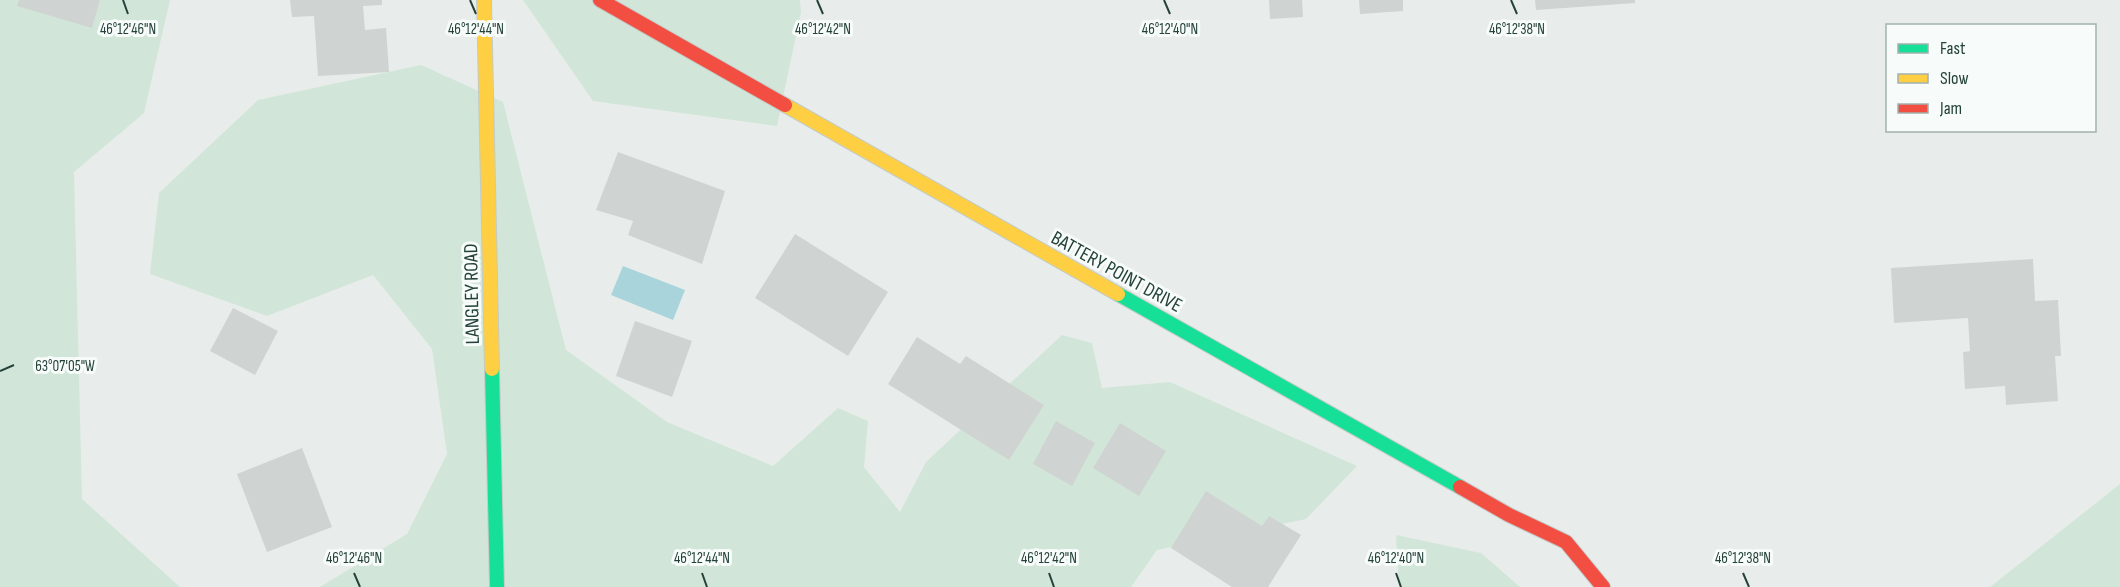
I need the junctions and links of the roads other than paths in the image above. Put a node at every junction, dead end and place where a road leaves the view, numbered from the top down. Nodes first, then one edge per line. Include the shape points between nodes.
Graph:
1 (484, 0) edge
2 (600, 0) edge
3 (497, 587) edge
4 (1603, 587) edge

1 - 3 street, LANGLEY ROAD
2 - 4 street, BATTERY POINT DRIVE via 1509,515 1566,542

